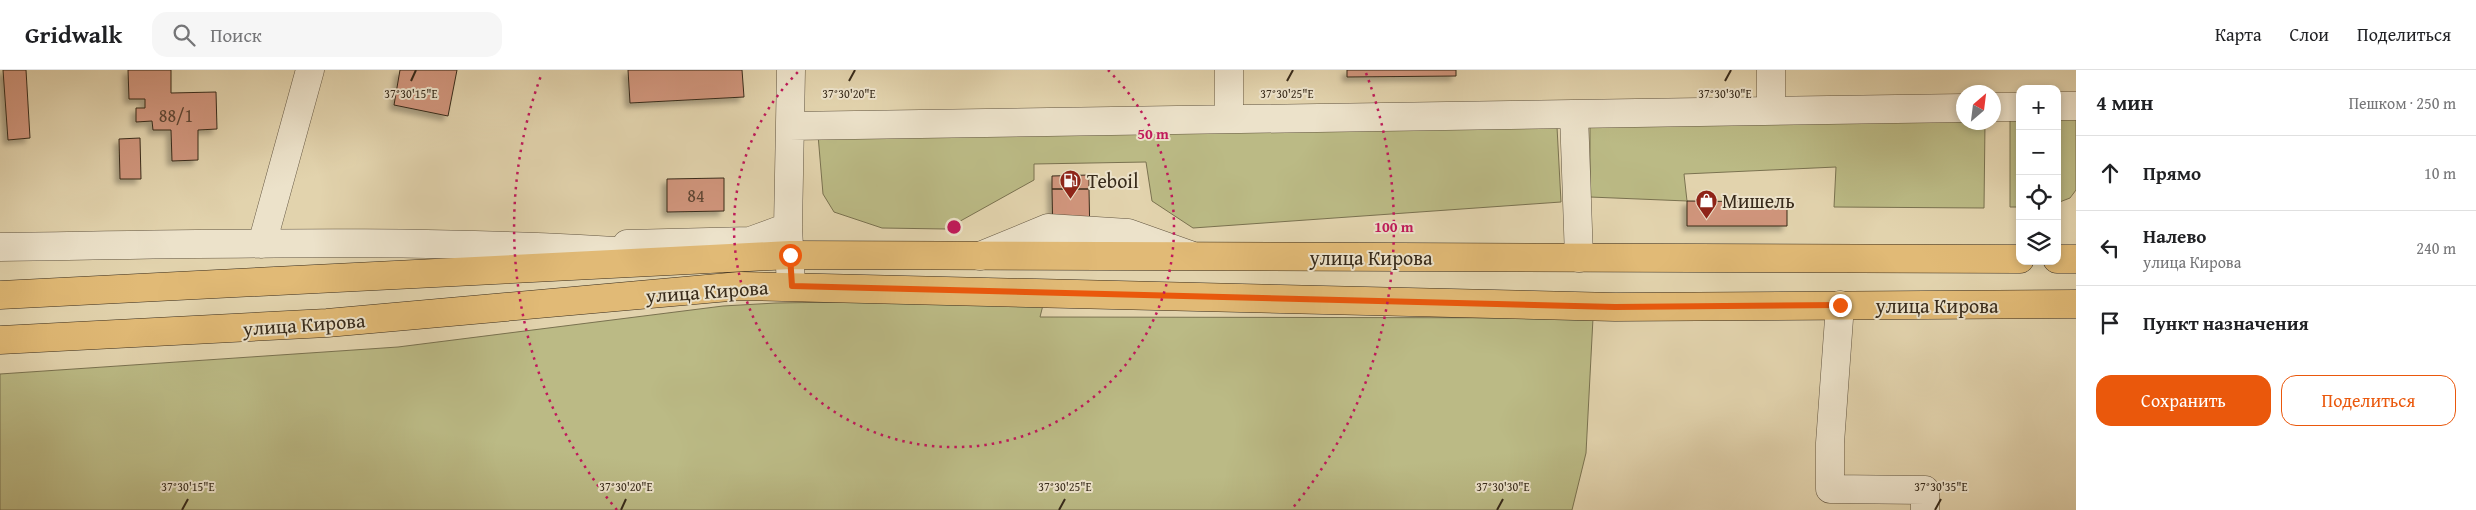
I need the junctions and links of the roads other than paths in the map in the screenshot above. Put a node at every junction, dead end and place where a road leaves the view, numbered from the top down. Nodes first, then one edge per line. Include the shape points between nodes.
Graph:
1 (310, 70) edge
2 (790, 70) edge
3 (1228, 70) edge
4 (1771, 70) edge
5 (2061, 106) edge
6 (2076, 106) edge
7 (2001, 107) edge
8 (2016, 107) edge
9 (1956, 108) edge
10 (1772, 110) junction
11 (1574, 114) junction
12 (1229, 119) junction
13 (790, 126) junction
14 (788, 227) junction
15 (262, 244) junction
16 (542, 246) junction
17 (0, 247) edge
18 (790, 255) junction
19 (721, 258) junction
20 (1579, 258) junction
21 (2016, 259) edge
22 (2061, 259) edge
23 (2076, 259) edge
24 (792, 286) junction
25 (0, 295) edge
26 (2076, 304) edge
27 (1840, 305) junction
28 (0, 340) edge
29 (1925, 510) edge

1 - 15 street
2 - 13 street
3 - 12 street
4 - 10 street
5 - 6 street
7 - 8 street
9 - 10 street
10 - 11 street
11 - 12 street
11 - 20 street
12 - 13 street
13 - 14 street
14 - 16 street, улица Кирова via 750,241
14 - 18 street
15 - 16 street, улица Кирова
15 - 17 street, улица Кирова
16 - 19 street, улица Кирова
18 - 19 main road, улица Кирова
18 - 20 main road, улица Кирова
18 - 24 street
19 - 25 main road, улица Кирова
20 - 21 main road, улица Кирова
22 - 23 main road
24 - 27 main road, улица Кирова via 1615,307
24 - 28 main road, улица Кирова via 740,286 327,324
26 - 27 main road, улица Кирова
27 - 29 street via 1830,489 1925,490

